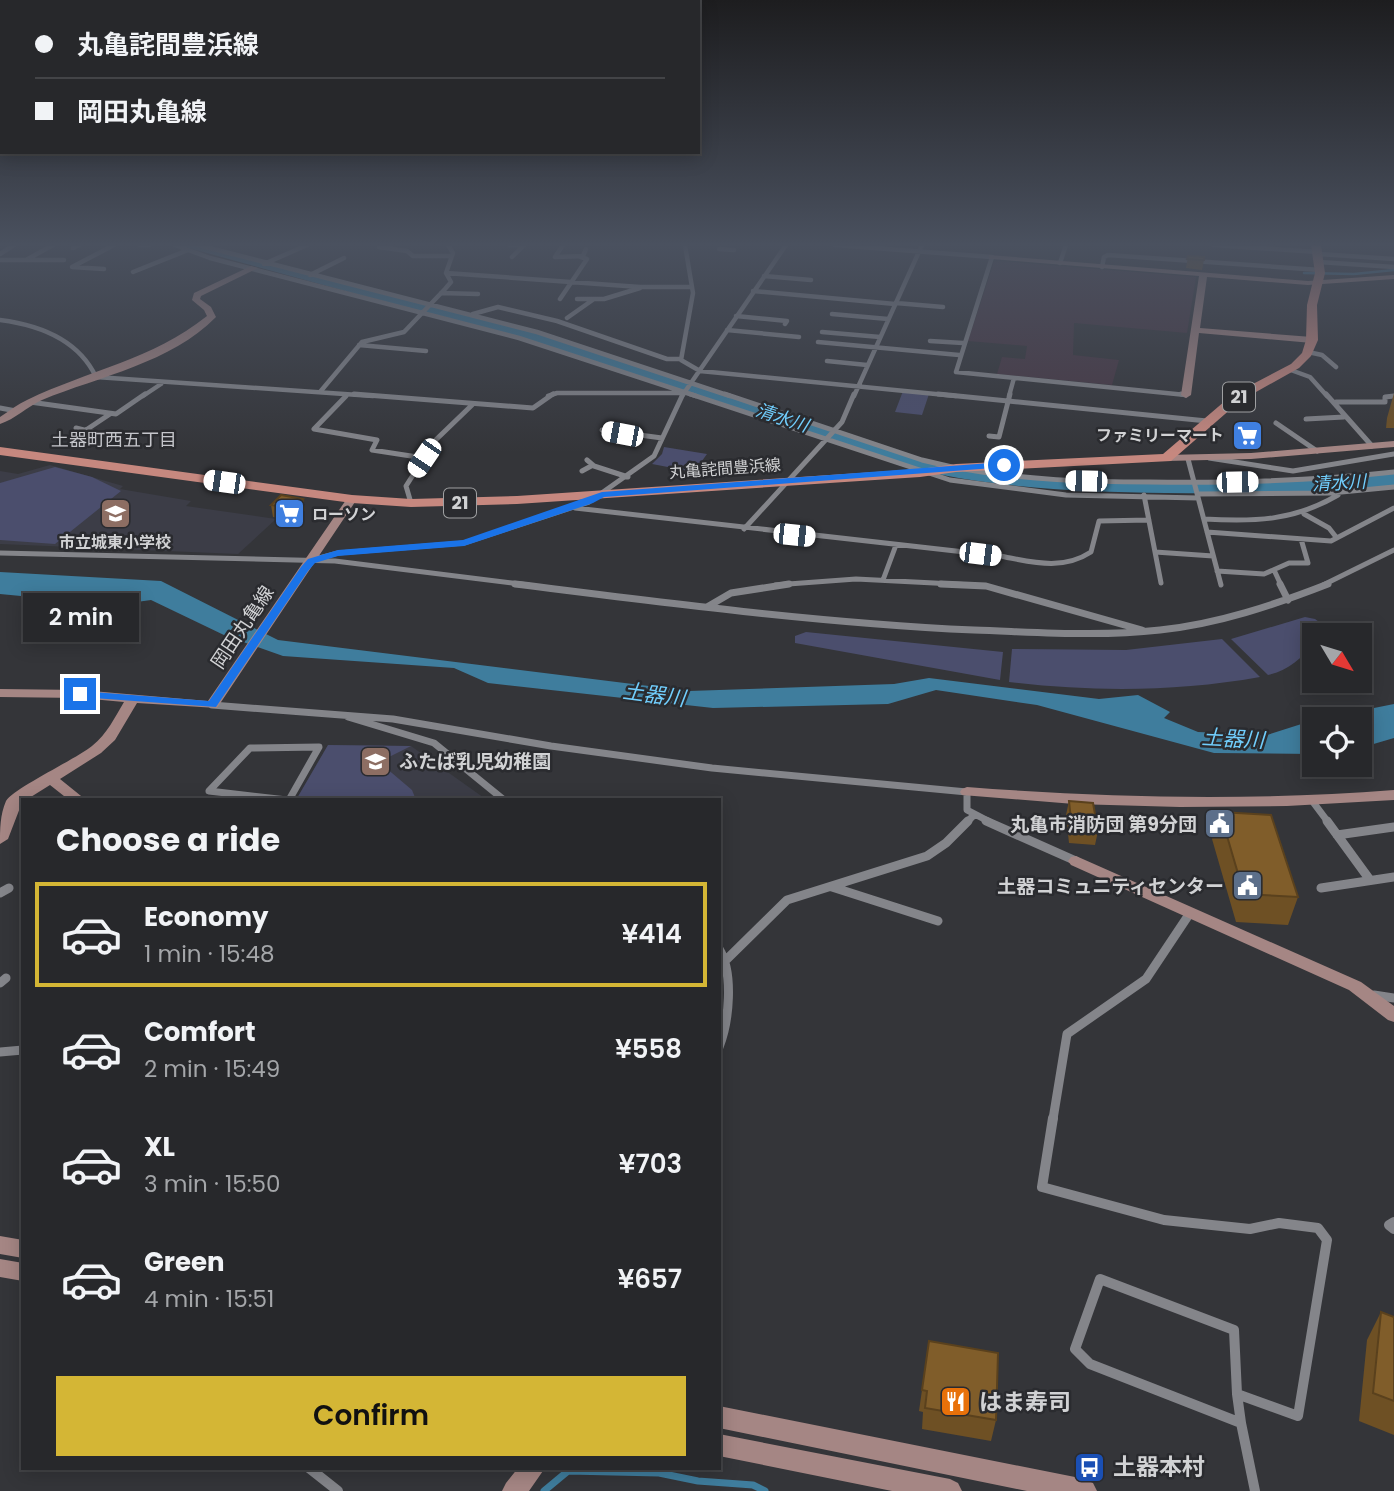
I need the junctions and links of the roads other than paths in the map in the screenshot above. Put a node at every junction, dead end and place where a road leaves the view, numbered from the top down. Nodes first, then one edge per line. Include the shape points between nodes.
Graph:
1 (212, 315) edge
2 (421, 315) edge
3 (433, 315) edge
4 (474, 315) edge
5 (529, 315) edge
6 (573, 315) edge
7 (690, 315) edge
8 (838, 315) edge
9 (890, 315) edge
10 (973, 315) edge
11 (1198, 315) edge
12 (1312, 315) edge
13 (736, 316) joint
14 (567, 318) dead end
15 (888, 319) junction
16 (0, 320) edge
17 (785, 324) dead end
18 (727, 330) junction
19 (1196, 330) junction
20 (822, 332) dead end
21 (799, 337) dead end
22 (880, 337) junction
23 (930, 341) dead end
24 (818, 342) dead end
25 (963, 344) junction
26 (359, 345) junction
27 (1310, 346) junction
28 (875, 348) junction
29 (426, 351) dead end
30 (959, 355) junction
31 (681, 359) junction
32 (827, 361) dead end
33 (867, 365) junction
34 (1336, 368) dead end
35 (1288, 369) junction
36 (700, 371) junction
37 (96, 376) junction
38 (1014, 378) junction
39 (691, 382) junction
40 (162, 384) junction
41 (859, 386) junction
42 (320, 392) junction
43 (684, 393) junction
44 (1186, 395) joint
45 (346, 396) junction
46 (1394, 396) edge
47 (1009, 401) junction
48 (30, 402) junction
49 (1336, 402) junction
50 (472, 405) junction
51 (0, 408) edge
52 (16, 411) junction
53 (111, 414) junction
54 (1344, 417) junction
55 (1306, 419) dead end
56 (0, 421) edge
57 (1207, 421) junction
58 (1276, 423) dead end
59 (76, 428) dead end
60 (86, 430) junction
61 (603, 430) dead end
62 (835, 431) junction
63 (1304, 431) dead end
64 (1295, 433) junction
65 (108, 436) dead end
66 (989, 436) dead end
67 (662, 438) junction
68 (826, 441) junction
69 (1394, 444) edge
70 (1372, 446) junction
71 (0, 451) edge
72 (1317, 451) junction
73 (1394, 454) edge
74 (418, 457) junction
75 (1166, 458) junction
76 (1209, 458) junction
77 (1188, 459) junction
78 (587, 460) dead end
79 (593, 465) junction
80 (956, 468) junction
81 (582, 471) dead end
82 (1394, 472) edge
83 (921, 473) junction
84 (628, 477) junction
85 (787, 482) junction
86 (1195, 483) junction
87 (1394, 487) edge
88 (1341, 492) junction
89 (602, 494) junction
90 (1144, 495) junction
91 (1198, 496) junction
92 (352, 499) junction
93 (411, 503) junction
94 (572, 507) junction
95 (1394, 508) edge
96 (1304, 514) junction
97 (1204, 519) junction
98 (1149, 520) junction
99 (744, 529) junction
100 (1207, 532) junction
101 (1336, 537) junction
102 (1301, 538) junction
103 (896, 545) junction
104 (1394, 550) edge
105 (1155, 552) junction
106 (0, 553) edge
107 (1213, 556) junction
108 (308, 565) junction
109 (1274, 570) junction
110 (1217, 571) junction
111 (883, 580) junction
112 (1161, 583) dead end
113 (1221, 586) dead end
114 (1289, 600) junction
115 (707, 607) junction
116 (1146, 632) junction
117 (0, 692) edge
118 (133, 698) junction
119 (214, 702) junction
120 (331, 712) junction
121 (49, 777) junction
122 (967, 792) junction
123 (1394, 795) edge
124 (76, 798) edge
125 (270, 798) edge
126 (289, 798) edge
127 (501, 798) edge
128 (1314, 802) junction
129 (974, 816) junction
130 (1394, 827) edge
131 (1337, 835) junction
132 (0, 839) edge
133 (1076, 861) joint
134 (1394, 877) edge
135 (1370, 880) junction
136 (831, 887) junction
137 (9, 888) dead end
138 (1321, 888) dead end
139 (0, 893) edge
140 (1190, 913) junction
141 (938, 922) dead end
142 (721, 952) edge
143 (726, 960) junction
144 (1370, 995) junction
145 (1394, 999) edge
146 (1394, 1015) edge
147 (721, 1042) edge
148 (21, 1050) edge
149 (0, 1052) edge
150 (1394, 1222) edge
151 (1394, 1229) edge
152 (0, 1245) edge
153 (21, 1249) edge
154 (0, 1268) edge
155 (21, 1272) edge
156 (1237, 1394) junction
157 (721, 1417) edge
158 (1241, 1423) junction
159 (721, 1445) edge
160 (312, 1470) edge
161 (531, 1470) edge
162 (338, 1491) edge
163 (514, 1491) edge
164 (950, 1491) edge
165 (1085, 1491) edge
166 (1255, 1491) edge

1 - 37 street via 206,323 152,356
2 - 26 street via 404,332
3 - 43 street
4 - 39 street
5 - 31 street via 667,359
6 - 14 street
7 - 31 street
8 - 15 street
9 - 15 street
10 - 25 street
11 - 19 street
12 - 27 main road
13 - 17 street via 787,321
13 - 18 street
15 - 22 street
16 - 37 street via 54,334 93,365
18 - 21 street
18 - 36 street
19 - 27 street
19 - 44 street
20 - 22 street
22 - 28 street
23 - 25 street
24 - 28 street
25 - 30 street
26 - 29 street
26 - 42 street
27 - 34 street
27 - 35 main road, 21
28 - 30 street
28 - 33 street
30 - 38 street via 956,372
31 - 36 street
32 - 33 street
33 - 41 street
35 - 49 street via 1310,377
35 - 57 main road, 21 via 1236,398
36 - 39 street
36 - 41 street
37 - 40 street
37 - 48 street
38 - 44 street
38 - 47 street
39 - 43 street
39 - 62 street
40 - 42 street
40 - 53 street
41 - 47 street
41 - 62 street
42 - 45 street
43 - 50 street via 557,393 533,408
43 - 67 street
43 - 68 street
45 - 50 street
45 - 74 street via 314,429 377,440 372,450
46 - 49 street via 1385,397 1385,402
47 - 57 street
47 - 66 street via 999,437
48 - 52 street
48 - 53 street
49 - 54 street via 1333,406
50 - 74 street
51 - 52 street
52 - 56 street
53 - 60 street
54 - 55 street
54 - 70 street
57 - 75 main road, 21
58 - 64 street
59 - 60 street
60 - 65 street
61 - 67 street
62 - 68 street
62 - 80 street
63 - 64 street
64 - 72 street
67 - 84 street via 649,461
68 - 83 street
68 - 85 street
69 - 70 street
70 - 72 street
71 - 92 main road, 丸亀詫間豊浜線 / 21
72 - 76 street
73 - 76 street via 1293,471
74 - 93 street via 424,458 406,486
75 - 77 street
75 - 80 main road, 丸亀詫間豊浜線 / 21
76 - 77 street
77 - 86 street
78 - 79 street
79 - 81 street
79 - 84 street
80 - 83 main road, 丸亀詫間豊浜線 / 21
80 - 86 street via 1045,480
82 - 86 street via 1309,481
83 - 85 main road, 丸亀詫間豊浜線 / 21
83 - 90 street via 1003,489
84 - 89 street
85 - 89 main road, 丸亀詫間豊浜線 / 21
85 - 99 street
86 - 91 street
87 - 88 street
88 - 91 street
88 - 96 street
89 - 93 main road, 丸亀詫間豊浜線 / 21
89 - 94 street
90 - 91 street
90 - 98 street
91 - 97 street
92 - 93 main road, 丸亀詫間豊浜線 / 21
92 - 108 street, 岡田丸亀線
94 - 99 street
94 - 108 street via 464,543 338,553
95 - 101 street
96 - 97 street via 1267,520
96 - 101 street
97 - 100 street
98 - 103 street via 1099,521 1091,552 1062,564
98 - 105 street
99 - 103 street
100 - 102 street
100 - 107 street
101 - 102 street via 1332,541
102 - 109 street via 1308,563 1289,563
103 - 111 street
104 - 114 street
105 - 107 street
105 - 112 street
106 - 108 street
107 - 110 street
108 - 115 street
108 - 119 street, 岡田丸亀線
109 - 110 street via 1264,574
109 - 114 street
110 - 113 street
111 - 115 street via 783,584 731,593
111 - 116 street via 985,586
114 - 116 street via 1220,620
115 - 116 street via 887,626 1097,635
117 - 118 street
118 - 119 street
118 - 121 street via 110,737
119 - 120 street
120 - 122 street via 712,768
120 - 127 street via 434,743
121 - 124 street
121 - 132 street via 14,801
122 - 128 street via 1119,803
122 - 129 street via 967,810
123 - 128 street
125 - 126 street via 209,791 250,748 319,747
128 - 131 street
129 - 133 street
129 - 136 street via 927,856
130 - 131 street
131 - 135 street
133 - 140 street
134 - 135 street
135 - 138 street
136 - 141 street
136 - 143 street via 786,901
137 - 139 street
140 - 144 street
140 - 156 street via 1146,979 1068,1034 1042,1187 1164,1220 1205,1226 1250,1228 1279,1223 1318,1228 1327,1240 1298,1416
142 - 143 street
143 - 147 street via 728,1025
144 - 145 street
144 - 146 street
148 - 149 street
150 - 151 street via 1389,1225
152 - 153 street
154 - 155 street
156 - 158 street
156 - 158 street via 1234,1330 1100,1279 1076,1349 1090,1364
157 - 165 street
158 - 166 street
159 - 164 street
160 - 162 street
161 - 163 street

